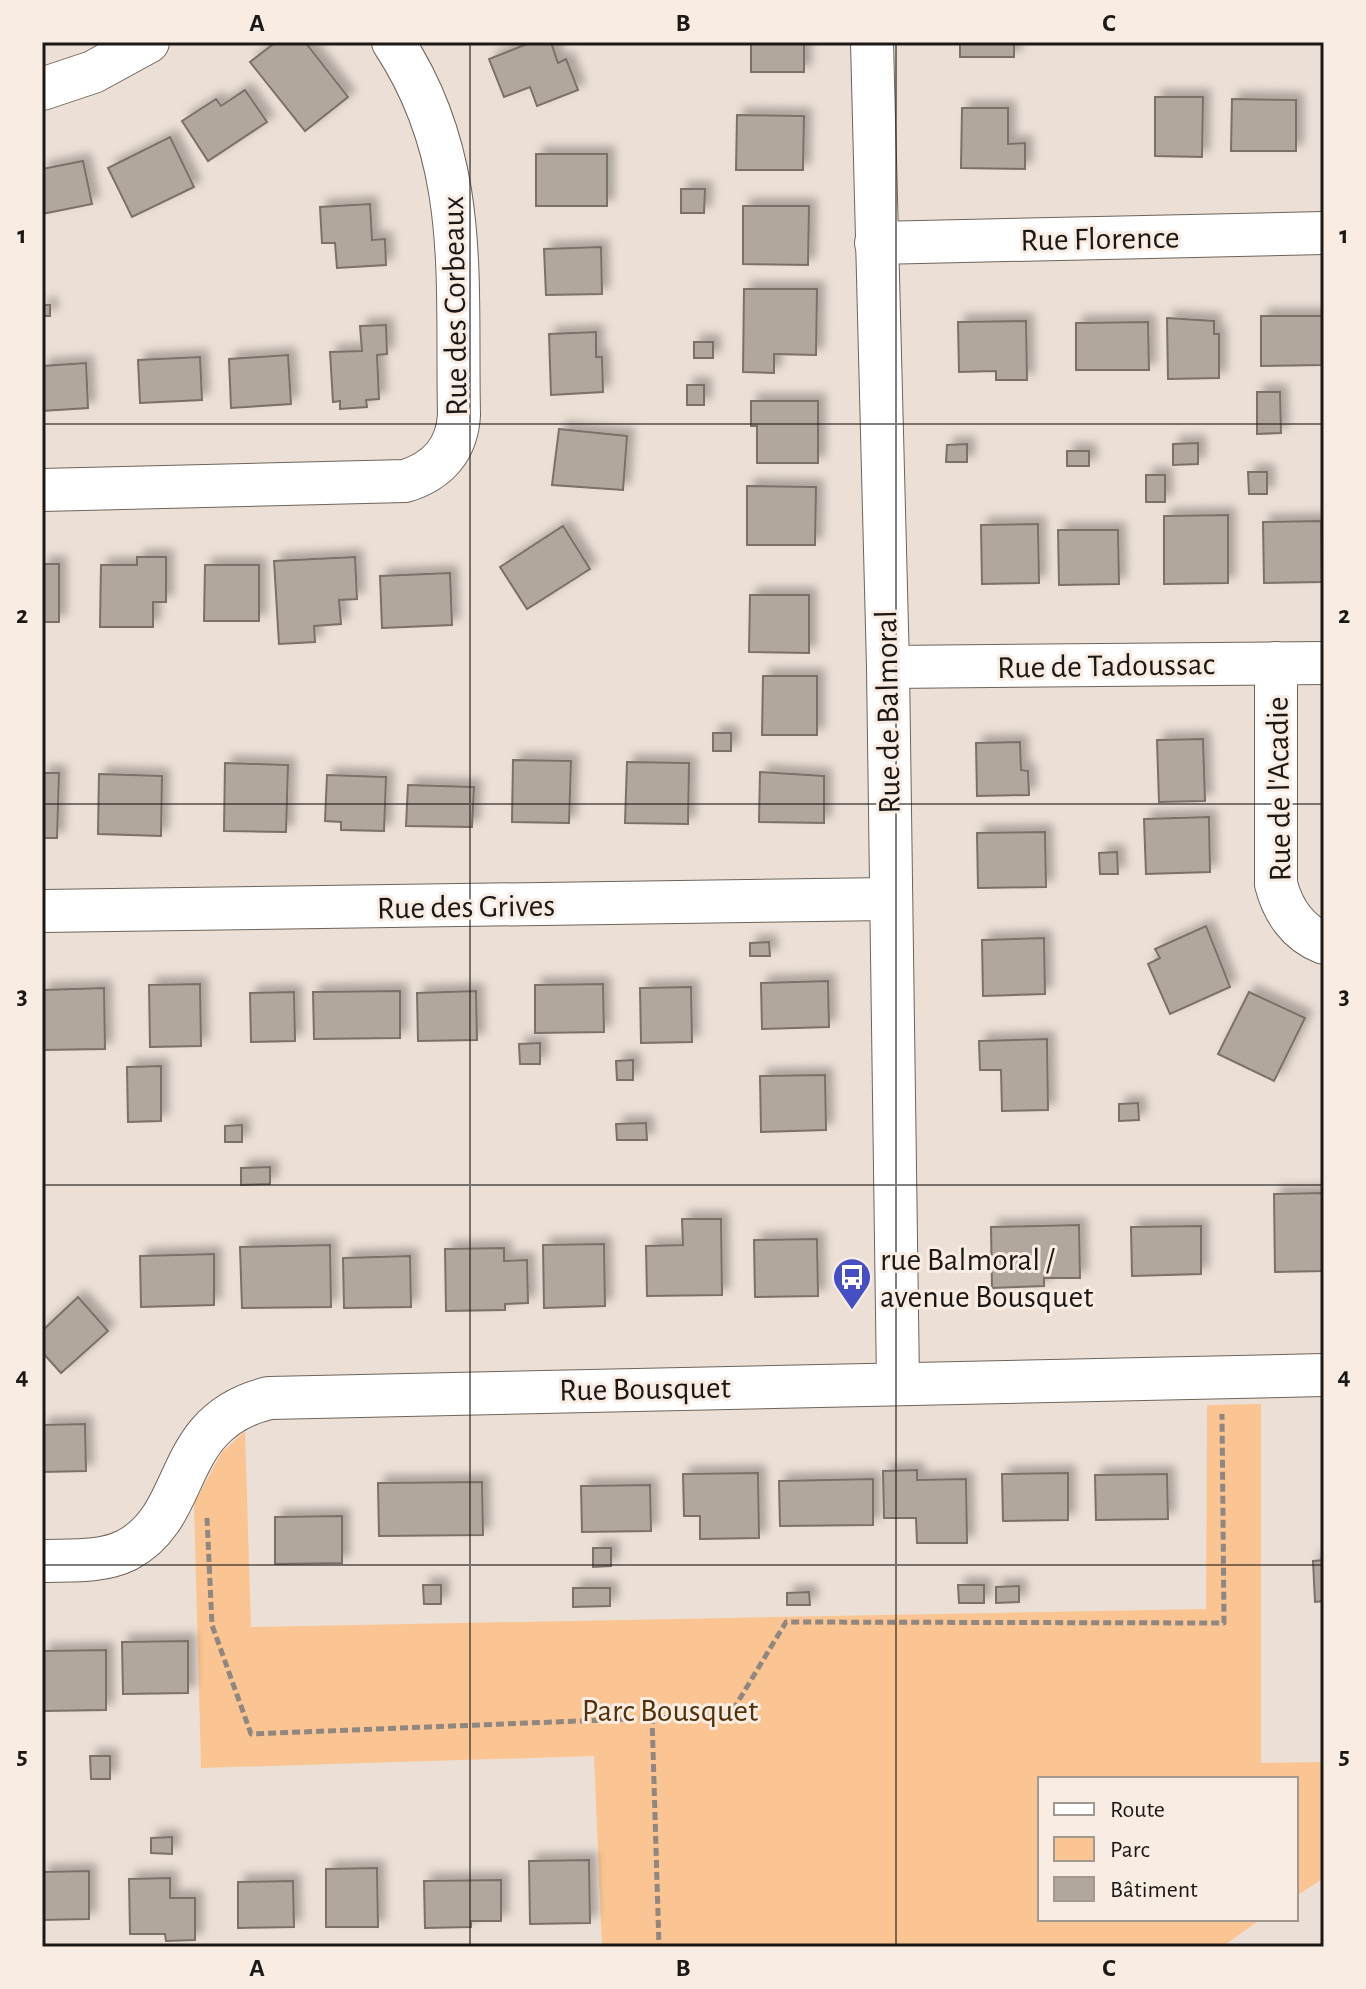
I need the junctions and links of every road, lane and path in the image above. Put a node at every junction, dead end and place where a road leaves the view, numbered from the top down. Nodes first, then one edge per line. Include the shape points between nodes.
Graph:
1 (148, 42) edge
2 (393, 42) edge
3 (872, 42) edge
4 (42, 89) edge
5 (1324, 233) edge
6 (876, 243) junction
7 (42, 490) edge
8 (1276, 663) junction
9 (1324, 663) edge
10 (888, 667) junction
11 (889, 899) junction
12 (42, 911) edge
13 (1324, 943) edge
14 (1324, 1375) edge
15 (1222, 1377) junction
16 (898, 1383) junction
17 (193, 1451) junction
18 (42, 1561) edge
19 (652, 1716) junction
20 (659, 1947) edge

1 - 4 street via 93,72
2 - 7 street, Rue des Corbeaux via 430,109 454,207 459,415 444,457 405,481
3 - 6 street, Rue de Balmoral
5 - 6 street, Rue Florence
6 - 10 street, Rue de Balmoral
8 - 9 street, Rue de Tadoussac
8 - 10 street, Rue de Tadoussac
8 - 13 street, Rue de l'Acadie via 1276,884 1290,918
10 - 11 street, Rue de Balmoral
11 - 12 street, Rue des Grives
11 - 16 street, Rue de Balmoral
14 - 15 street, Rue Bousquet
15 - 16 street, Rue Bousquet
15 - 19 path via 1224,1623 786,1622 730,1715
16 - 17 street, Rue Bousquet via 269,1398 230,1412
17 - 18 street, Rue Bousquet via 158,1522 138,1542 100,1559
17 - 19 path via 206,1491 212,1625 251,1734
19 - 20 path

